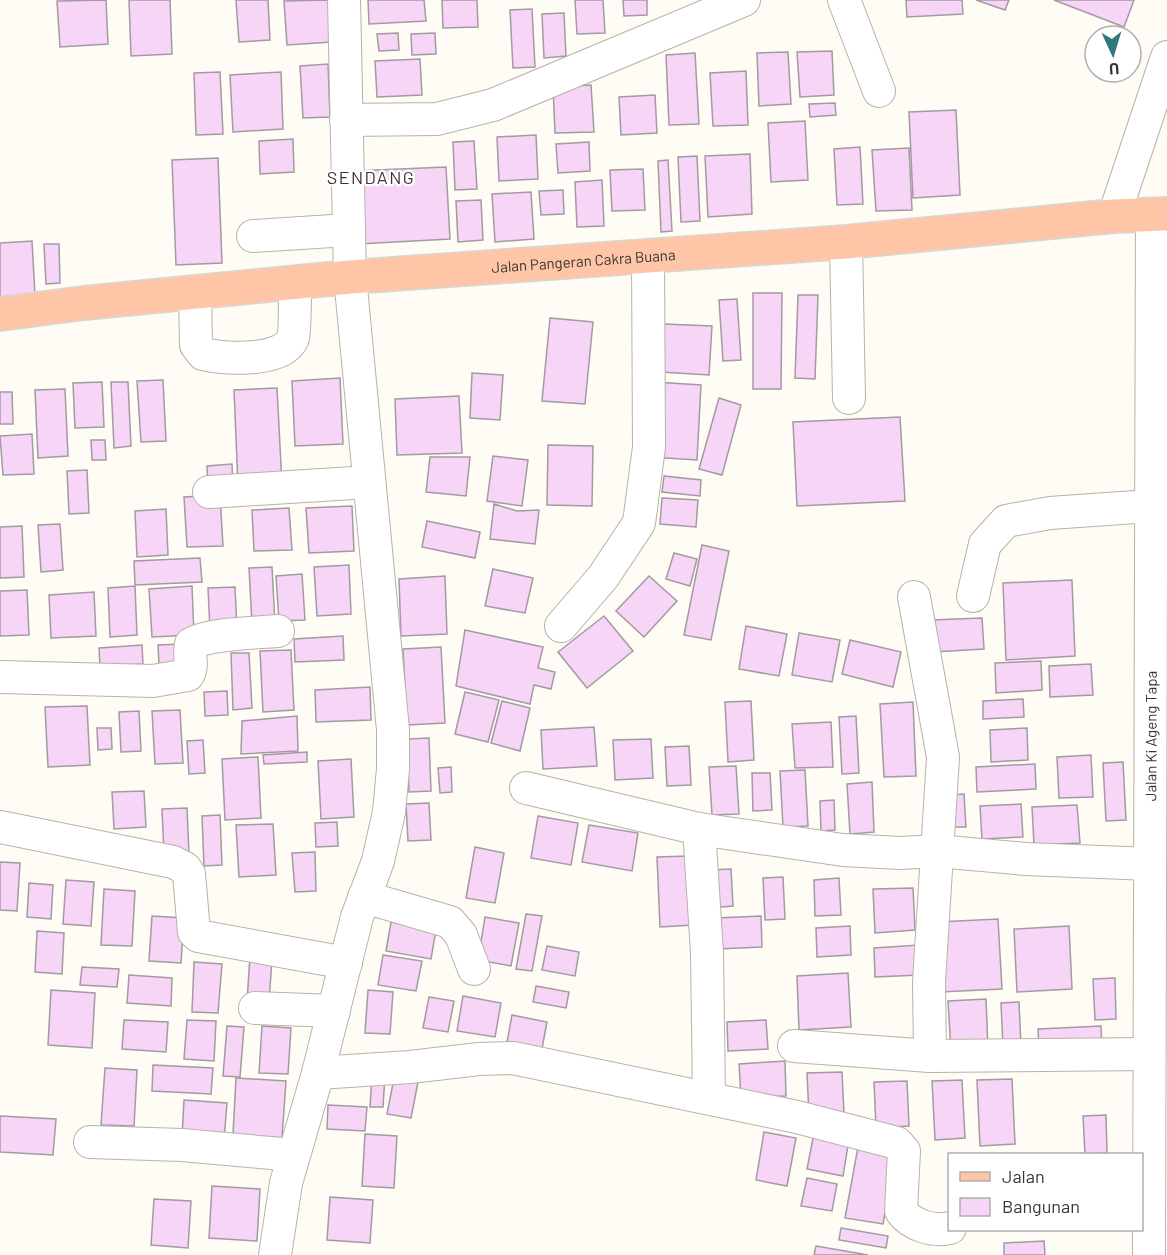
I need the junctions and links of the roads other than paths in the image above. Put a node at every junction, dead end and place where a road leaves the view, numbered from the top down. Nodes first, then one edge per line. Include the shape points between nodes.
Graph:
1 (344, 0) edge
2 (744, 0) edge
3 (844, 0) edge
4 (690, 11) edge
5 (1167, 57) edge
6 (879, 91) dead end
7 (346, 120) junction
8 (1160, 215) edge
9 (1114, 216) junction
10 (348, 230) junction
11 (253, 236) dead end
12 (846, 242) junction
13 (648, 256) junction
14 (350, 277) junction
15 (295, 282) junction
16 (195, 292) junction
17 (0, 314) edge
18 (849, 398) dead end
19 (369, 483) junction
20 (209, 492) dead end
21 (1150, 506) junction
22 (973, 596) dead end
23 (914, 597) dead end
24 (561, 626) dead end
25 (278, 631) dead end
26 (0, 677) edge
27 (526, 788) dead end
28 (0, 827) edge
29 (699, 829) junction
30 (937, 852) junction
31 (1150, 864) junction
32 (364, 897) junction
33 (346, 963) junction
34 (474, 969) dead end
35 (255, 1008) dead end
36 (334, 1011) junction
37 (1155, 1042) edge
38 (794, 1046) dead end
39 (930, 1056) junction
40 (318, 1072) junction
41 (709, 1098) junction
42 (90, 1142) dead end
43 (293, 1155) junction
44 (1145, 1217) edge
45 (948, 1229) edge
46 (949, 1231) edge
47 (274, 1255) edge
48 (952, 1255) edge
49 (1149, 1255) edge

1 - 7 street
2 - 4 street
3 - 6 street
4 - 7 street via 493,105 436,119
5 - 9 street
7 - 10 street
8 - 9 main road, Jalan Pangeran Cakra Buana
8 - 21 street, Jalan Ki Ageng Tapa
9 - 12 main road, Jalan Pangeran Cakra Buana
10 - 11 street
10 - 14 street
12 - 13 main road, Jalan Pangeran Cakra Buana
12 - 18 street
13 - 14 main road, Jalan Pangeran Cakra Buana
13 - 24 street via 649,447 639,523 603,577
14 - 15 main road, Jalan Pangeran Cakra Buana
14 - 19 street
15 - 16 main road, Jalan Pangeran Cakra Buana
15 - 16 street via 294,337 286,349 269,355 220,358 203,354 196,345
16 - 17 main road, Jalan Pangeran Cakra Buana
19 - 20 street
19 - 32 street via 393,730 393,769 378,861
21 - 22 street via 1050,513 1006,521 985,544
21 - 31 street, Jalan Ki Ageng Tapa
23 - 30 street via 943,757
25 - 26 street via 196,640 189,650 192,669 181,677 153,681
27 - 29 street
28 - 33 street via 173,862 189,874 194,932 198,936
29 - 30 street via 843,850
29 - 41 street via 707,953
30 - 31 street
30 - 39 street via 929,982
31 - 37 street, Jalan Ki Ageng Tapa
32 - 33 street
32 - 34 street via 450,922 461,936
33 - 36 street
35 - 36 street
36 - 40 street
37 - 39 street
37 - 44 street, Jalan Ki Ageng Tapa
38 - 39 street
40 - 41 street via 513,1058
40 - 43 street
41 - 45 street via 897,1143 903,1151 901,1211 906,1219 920,1225
42 - 43 street
43 - 47 street
44 - 49 street, Jalan Ki Ageng Tapa
46 - 48 street

